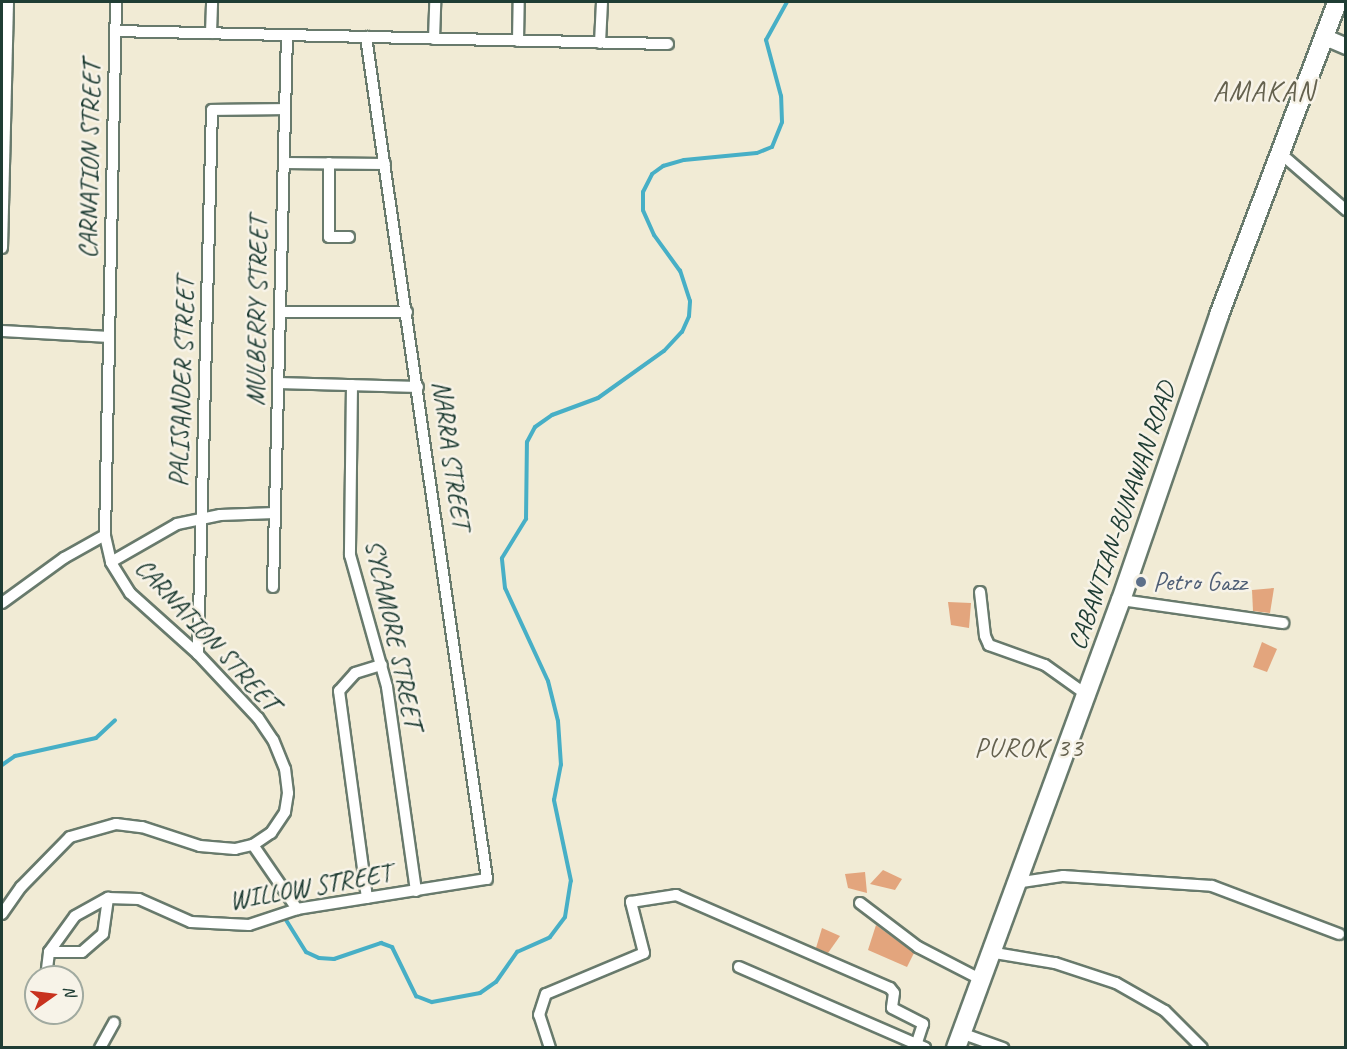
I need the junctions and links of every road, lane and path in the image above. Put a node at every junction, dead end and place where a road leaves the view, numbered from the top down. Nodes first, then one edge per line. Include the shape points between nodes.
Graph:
1 (8, 2) edge
2 (116, 2) edge
3 (212, 2) edge
4 (435, 2) edge
5 (519, 2) edge
6 (602, 2) edge
7 (1337, 2) edge
8 (115, 31) junction
9 (211, 33) junction
10 (287, 35) junction
11 (1325, 37) junction
12 (366, 38) junction
13 (434, 39) junction
14 (518, 41) junction
15 (600, 43) junction
16 (668, 44) dead end
17 (1346, 46) edge
18 (285, 109) junction
19 (1278, 152) junction
20 (284, 163) junction
21 (329, 163) junction
22 (384, 164) junction
23 (1346, 210) edge
24 (349, 237) dead end
25 (2, 248) edge
26 (280, 312) junction
27 (407, 312) junction
28 (2, 331) edge
29 (109, 337) junction
30 (278, 383) junction
31 (352, 385) junction
32 (418, 387) junction
33 (275, 513) junction
34 (201, 517) junction
35 (105, 535) junction
36 (111, 562) junction
37 (273, 587) dead end
38 (980, 592) dead end
39 (1121, 600) junction
40 (2, 603) edge
41 (1283, 623) dead end
42 (198, 654) junction
43 (382, 665) junction
44 (1087, 694) junction
45 (253, 845) junction
46 (487, 879) joint
47 (1015, 883) junction
48 (416, 891) junction
49 (108, 898) junction
50 (367, 898) junction
51 (860, 903) dead end
52 (297, 909) junction
53 (2, 914) edge
54 (1339, 934) dead end
55 (49, 952) junction
56 (989, 952) junction
57 (47, 965) edge
58 (739, 967) dead end
59 (980, 979) junction
60 (114, 1023) dead end
61 (958, 1040) edge
62 (921, 1045) edge
63 (101, 1047) edge
64 (550, 1047) edge
65 (1003, 1047) edge
66 (1202, 1047) edge

1 - 25 street
2 - 8 street, CARNATION STREET
3 - 9 street
4 - 13 street
5 - 14 street
6 - 15 street
7 - 11 main road, CABANTIAN-BUNAWAN ROAD
8 - 9 street
8 - 29 street, CARNATION STREET
9 - 10 street
10 - 12 street
10 - 18 street, MULBERRY STREET
11 - 17 street
11 - 19 main road, CABANTIAN-BUNAWAN ROAD
12 - 13 street
12 - 22 street, NARRA STREET
13 - 14 street
14 - 15 street
15 - 16 street
18 - 20 street, MULBERRY STREET
18 - 34 street, PALISANDER STREET via 212,110
19 - 23 street
19 - 39 main road, CABANTIAN-BUNAWAN ROAD
20 - 21 street
20 - 26 street, MULBERRY STREET
21 - 22 street
21 - 24 street via 329,237
22 - 27 street, NARRA STREET
26 - 27 street
26 - 30 street, MULBERRY STREET
27 - 32 street, NARRA STREET
28 - 29 street
29 - 35 street, CARNATION STREET
30 - 31 street
30 - 33 street, MULBERRY STREET
31 - 32 street
31 - 43 street, SYCAMORE STREET via 350,555
32 - 46 street, NARRA STREET
33 - 34 street
33 - 37 street, MULBERRY STREET
34 - 36 street via 157,532
34 - 42 street, PALISANDER STREET
35 - 36 street, CARNATION STREET
35 - 40 street via 64,558
36 - 42 street, CARNATION STREET via 129,593
38 - 44 street via 984,636 989,645 1045,664
39 - 41 street
39 - 44 main road, CABANTIAN-BUNAWAN ROAD
42 - 45 street, CARNATION STREET via 258,718 285,769 285,812 271,833
43 - 48 street, SYCAMORE STREET
43 - 50 street via 355,673 339,691
44 - 47 main road, CABANTIAN-BUNAWAN ROAD
45 - 52 street
45 - 53 street via 220,850 142,827 116,824 92,828 70,837 49,856
46 - 48 street, WILLOW STREET
47 - 54 street via 1064,876 1212,886
47 - 56 main road, CABANTIAN-BUNAWAN ROAD
48 - 50 street, WILLOW STREET
49 - 52 street, WILLOW STREET via 139,899 191,922 219,926 249,925
49 - 55 street via 75,916
49 - 55 street via 103,934 82,952
50 - 52 street, WILLOW STREET
51 - 59 street via 918,947
55 - 57 street
56 - 59 main road, CABANTIAN-BUNAWAN ROAD
56 - 66 street via 1055,963 1116,983 1165,1011
58 - 62 street
59 - 61 main road, CABANTIAN-BUNAWAN ROAD
60 - 63 street
61 - 65 street
62 - 64 street via 923,1024 892,1008 894,993 890,988 676,895 631,902 644,952 546,994 539,1015

